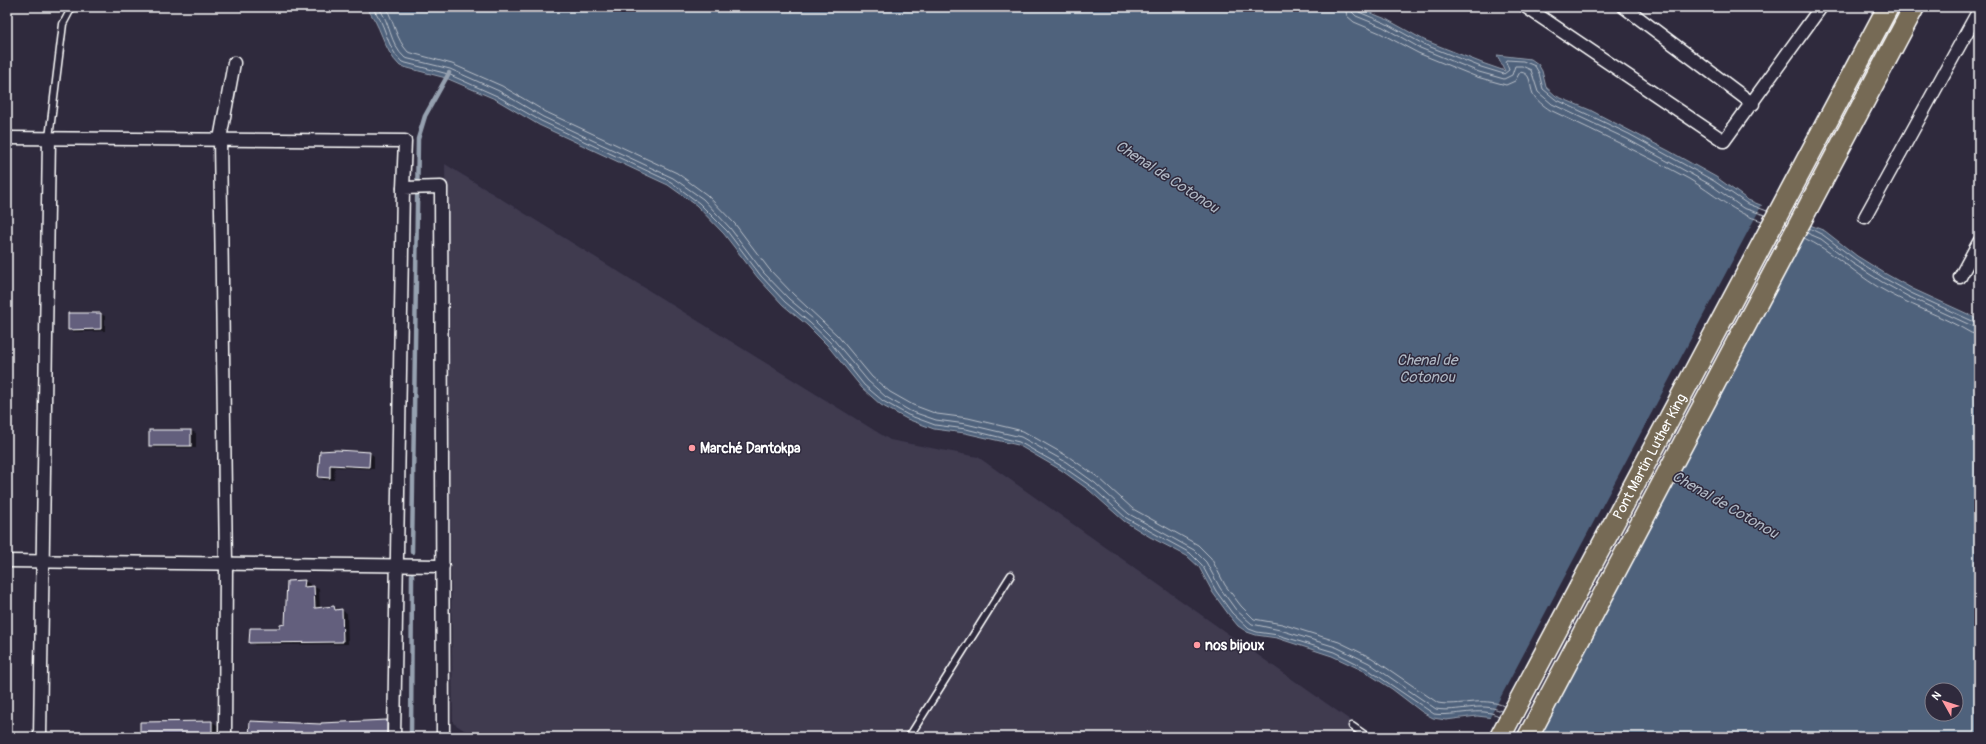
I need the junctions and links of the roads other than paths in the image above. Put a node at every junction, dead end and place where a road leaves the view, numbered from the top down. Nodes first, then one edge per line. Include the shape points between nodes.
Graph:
1 (72, 7) edge
2 (1526, 7) edge
3 (1624, 7) edge
4 (1821, 7) edge
5 (1888, 7) edge
6 (1914, 7) edge
7 (1979, 10) edge
8 (234, 63) dead end
9 (1753, 104) junction
10 (7, 138) edge
11 (49, 138) junction
12 (220, 140) junction
13 (403, 188) junction
14 (1865, 217) dead end
15 (1979, 242) edge
16 (1960, 277) dead end
17 (7, 561) edge
18 (43, 561) junction
19 (226, 564) junction
20 (396, 566) junction
21 (443, 566) junction
22 (1011, 575) dead end
23 (1352, 726) dead end
24 (40, 737) edge
25 (225, 737) edge
26 (394, 737) edge
27 (443, 737) edge
28 (909, 737) edge
29 (1368, 737) edge
30 (1500, 737) edge
31 (1528, 737) edge

1 - 11 lane via 63,24
2 - 9 street via 1724,141
3 - 9 street
4 - 9 street
5 - 30 main road, Pont Martin Luther King
6 - 31 main road, Pont Martin Luther King
7 - 14 street
8 - 12 street
10 - 11 street
11 - 12 street
11 - 18 street
12 - 13 street via 405,141
12 - 19 street
13 - 20 street
13 - 21 street via 441,187
15 - 16 street
17 - 18 street
18 - 19 street
18 - 24 street
19 - 20 street
19 - 25 street
20 - 21 street
20 - 26 street
21 - 27 street
22 - 28 lane
23 - 29 lane

